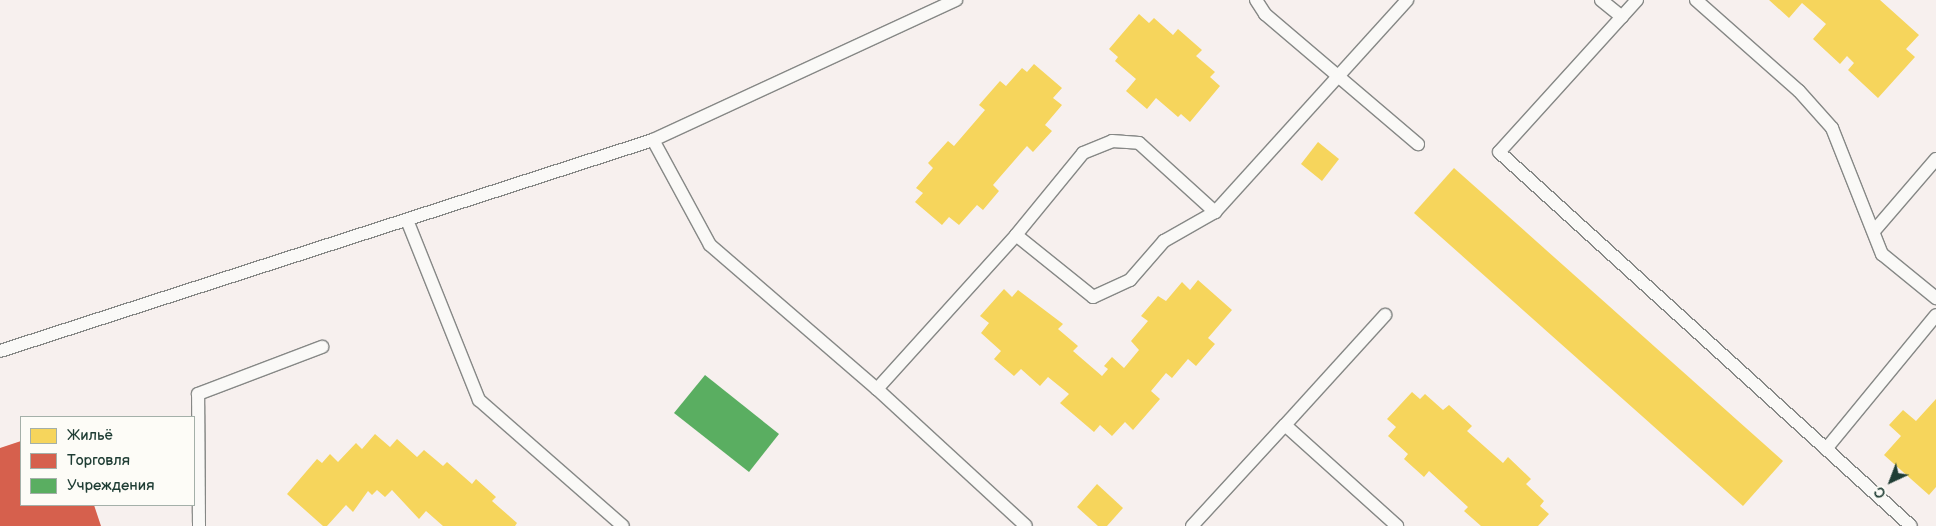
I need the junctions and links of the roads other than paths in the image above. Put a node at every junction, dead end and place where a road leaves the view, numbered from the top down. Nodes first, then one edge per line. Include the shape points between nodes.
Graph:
1 (956, 0) edge
2 (1256, 0) edge
3 (1407, 0) edge
4 (1601, 0) edge
5 (1637, 0) edge
6 (1696, 0) edge
7 (1622, 17) junction
8 (1338, 76) junction
9 (653, 140) junction
10 (1418, 144) dead end
11 (1936, 158) edge
12 (1215, 212) junction
13 (407, 220) junction
14 (1874, 231) junction
15 (1016, 235) junction
16 (1936, 298) edge
17 (1385, 315) dead end
18 (1936, 315) edge
19 (322, 347) dead end
20 (0, 351) edge
21 (877, 390) junction
22 (1285, 425) junction
23 (196, 438) edge
24 (1826, 449) junction
25 (199, 526) edge
26 (624, 526) edge
27 (1026, 526) edge
28 (1192, 526) edge
29 (1397, 526) edge
30 (1911, 526) edge

1 - 9 lane
2 - 8 lane via 1265,14
3 - 8 lane
4 - 7 lane
5 - 7 lane
6 - 14 lane via 1798,91 1832,128
7 - 24 lane via 1499,152
8 - 10 lane
8 - 12 lane
9 - 13 lane
9 - 21 lane via 710,245
11 - 14 lane
12 - 15 lane via 1164,241 1130,280 1093,297
12 - 15 lane via 1138,143 1112,141 1083,153
13 - 20 lane
13 - 26 lane via 479,400
14 - 16 lane via 1882,254
15 - 21 lane
17 - 22 lane
18 - 24 lane
19 - 23 lane via 198,394
21 - 27 lane
22 - 28 lane
22 - 29 lane
23 - 25 lane
24 - 30 lane

